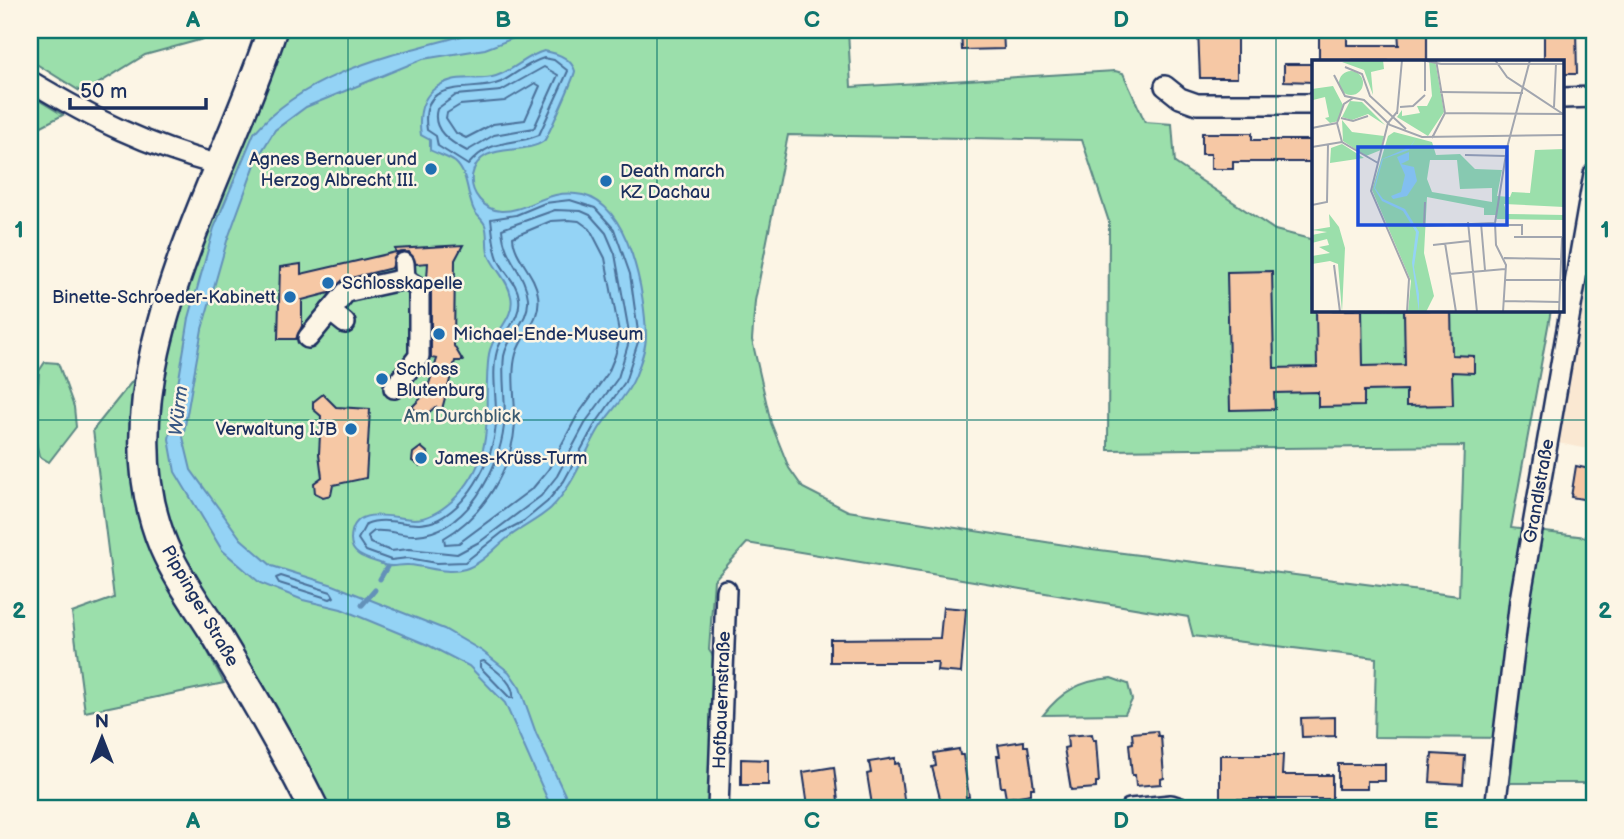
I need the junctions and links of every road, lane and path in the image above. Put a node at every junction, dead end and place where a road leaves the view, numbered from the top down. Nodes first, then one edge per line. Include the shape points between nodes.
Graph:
1 (271, 30) edge
2 (30, 81) edge
3 (1164, 86) dead end
4 (1594, 97) edge
5 (1564, 98) edge
6 (1312, 104) edge
7 (219, 165) junction
8 (1594, 174) edge
9 (308, 338) dead end
10 (394, 388) dead end
11 (726, 590) dead end
12 (314, 809) edge
13 (718, 809) edge
14 (1130, 809) edge
15 (1183, 809) edge
16 (1495, 809) edge

1 - 7 main road, Pippinger Straße
2 - 7 street via 113,129
3 - 6 street via 1197,104
4 - 5 street
7 - 12 main road, Pippinger Straße via 185,248 159,340 147,406 146,479 164,547 286,751
8 - 16 street, Grandlstraße via 1520,600
9 - 10 street via 338,317 346,292 405,271 419,288 419,356 407,365
11 - 13 street, Hofbauernstraße
14 - 15 street via 1171,805

